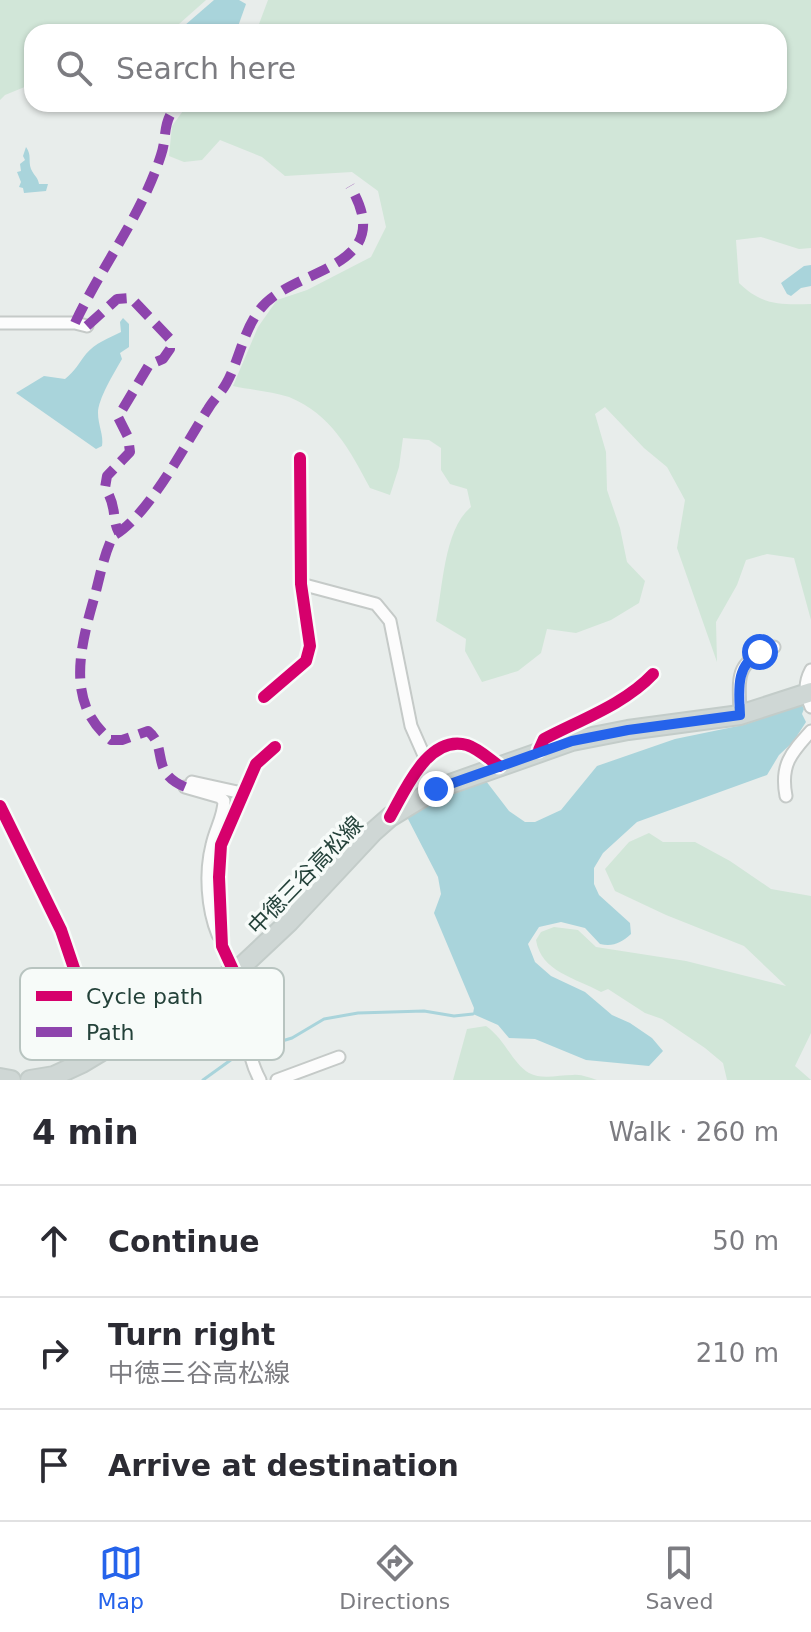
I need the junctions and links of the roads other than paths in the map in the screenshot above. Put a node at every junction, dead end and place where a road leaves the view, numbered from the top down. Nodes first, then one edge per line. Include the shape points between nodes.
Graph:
1 (0, 323) edge
2 (87, 326) dead end
3 (300, 458) dead end
4 (301, 584) junction
5 (774, 647) dead end
6 (811, 670) edge
7 (653, 674) dead end
8 (264, 697) dead end
9 (809, 697) edge
10 (740, 715) junction
11 (811, 731) edge
12 (275, 747) dead end
13 (539, 750) junction
14 (426, 760) junction
15 (499, 766) junction
16 (242, 793) junction
17 (786, 796) dead end
18 (0, 806) edge
19 (390, 817) junction
20 (222, 946) junction
21 (74, 968) edge
22 (228, 968) edge
23 (237, 968) edge
24 (339, 1057) dead end
25 (86, 1060) edge
26 (252, 1060) edge
27 (0, 1078) edge
28 (55, 1078) edge
29 (11, 1080) edge
30 (30, 1080) edge
31 (260, 1080) edge
32 (277, 1080) edge

1 - 2 street
3 - 4 street
4 - 8 street via 310,646 306,661
4 - 14 street via 376,604 390,621 411,726
5 - 10 street via 748,659 742,668
6 - 9 street via 805,685
7 - 13 street via 619,700 544,739
9 - 10 main road, 中徳三谷高松線
10 - 13 main road, 中徳三谷高松線 via 628,730
11 - 17 street via 785,766
12 - 16 street via 256,764
13 - 15 main road, 中徳三谷高松線
14 - 15 street via 452,744 466,745
14 - 19 street
15 - 19 main road, 中徳三谷高松線 via 436,789
16 - 20 street via 221,845
16 - 20 street via 195,782 185,787 224,801 208,888
18 - 21 street via 61,930
19 - 23 main road, 中徳三谷高松線
20 - 22 street
24 - 32 street
25 - 28 main road, 中徳三谷高松線
26 - 31 street
27 - 29 main road
28 - 30 main road, 中徳三谷高松線

